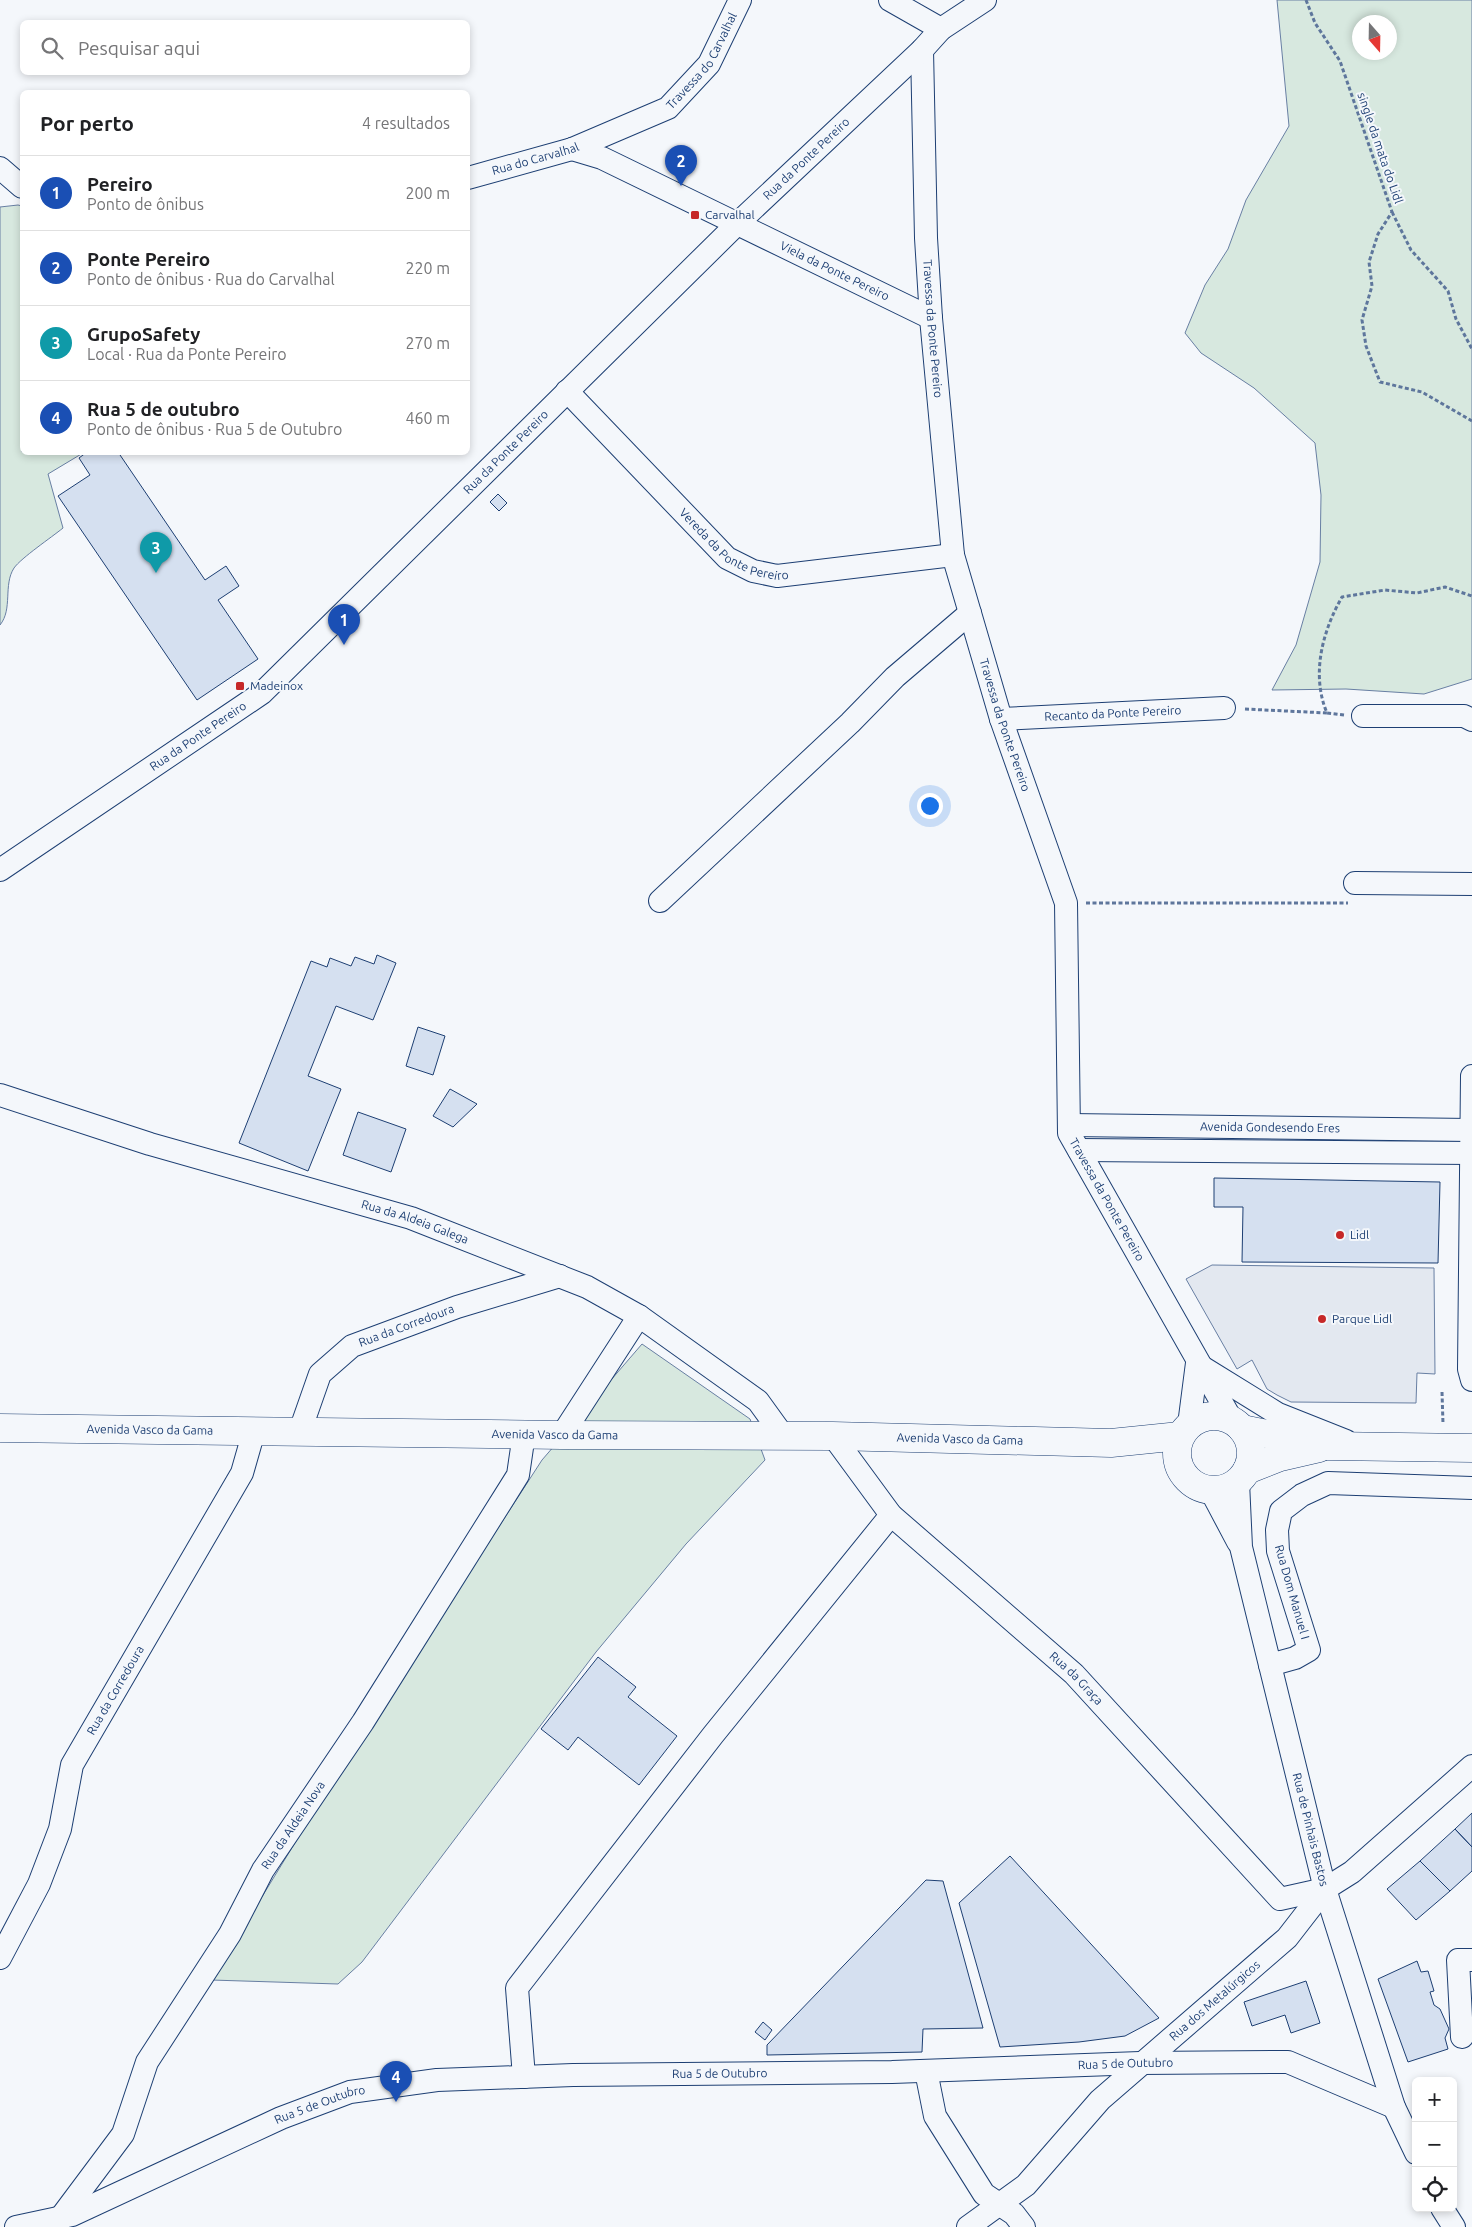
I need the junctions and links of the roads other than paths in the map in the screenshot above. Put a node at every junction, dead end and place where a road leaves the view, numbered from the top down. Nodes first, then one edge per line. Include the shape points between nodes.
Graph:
1 (740, 0) edge
2 (890, 0) edge
3 (985, 0) edge
4 (941, 29) junction
5 (922, 50) junction
6 (572, 149) junction
7 (0, 168) edge
8 (470, 177) edge
9 (20, 185) edge
10 (737, 224) junction
11 (931, 318) junction
12 (567, 391) junction
13 (953, 555) junction
14 (970, 613) junction
15 (1224, 708) road end
16 (1363, 716) road end
17 (1002, 719) junction
18 (1472, 720) edge
19 (0, 870) edge
20 (1472, 884) edge
21 (1354, 893) road end
22 (660, 901) dead end
23 (1472, 1076) edge
24 (0, 1095) edge
25 (1069, 1125) junction
26 (1471, 1130) junction
27 (1079, 1150) junction
28 (1470, 1153) junction
29 (560, 1276) junction
30 (639, 1316) junction
31 (1198, 1363) junction
32 (1472, 1380) edge
33 (1237, 1424) junction
34 (0, 1428) edge
35 (1185, 1430) junction
36 (300, 1431) junction
37 (254, 1432) junction
38 (524, 1434) junction
39 (562, 1435) junction
40 (784, 1436) junction
41 (833, 1436) junction
42 (1111, 1443) junction
43 (1328, 1446) junction
44 (1358, 1446) junction
45 (1472, 1448) edge
46 (1178, 1465) junction
47 (1243, 1476) junction
48 (1472, 1488) edge
49 (1211, 1491) junction
50 (891, 1515) junction
51 (1241, 1548) junction
52 (1270, 1665) junction
53 (1472, 1766) edge
54 (1325, 1889) junction
55 (0, 1958) edge
56 (1472, 1960) edge
57 (1462, 2037) dead end
58 (1140, 2063) junction
59 (926, 2071) junction
60 (524, 2077) junction
61 (1394, 2107) junction
62 (1412, 2145) edge
63 (1001, 2205) junction
64 (1445, 2212) edge
65 (61, 2217) junction
66 (16, 2227) edge
67 (968, 2227) edge
68 (1024, 2227) edge
69 (1454, 2227) edge

1 - 6 street, Travessa do Carvalhal via 709,64 668,108
2 - 4 street
3 - 4 street, Rua da Ponte Pereiro
4 - 5 street, Rua da Ponte Pereiro
5 - 10 street, Rua da Ponte Pereiro
5 - 11 street, Travessa da Ponte Pereiro
6 - 8 street, Rua do Carvalhal
6 - 10 street, Rua do Carvalhal via 602,158
7 - 9 street
10 - 11 street, Viela da Ponte Pereiro
10 - 12 street, Rua da Ponte Pereiro
11 - 13 street, Travessa da Ponte Pereiro
12 - 13 street, Vereda da Ponte Pereiro via 727,558 753,571 777,576
12 - 19 street, Rua da Ponte Pereiro via 262,693
13 - 14 street, Travessa da Ponte Pereiro
14 - 17 street, Travessa da Ponte Pereiro
14 - 22 street via 894,676 850,723
15 - 17 street, Recanto da Ponte Pereiro
16 - 18 street via 1464,716
17 - 25 street, Travessa da Ponte Pereiro via 1066,903
20 - 21 street
23 - 26 street
24 - 29 street, Rua da Aldeia Galega via 150,1144 411,1218
25 - 26 street, Avenida Gondesendo Eres
25 - 27 street, Travessa da Ponte Pereiro via 1069,1133
26 - 28 street
27 - 28 street, Avenida Gondesendo Eres
27 - 31 street, Travessa da Ponte Pereiro
28 - 32 street via 1469,1369
29 - 30 street, Rua da Aldeia Galega
29 - 36 street, Rua da Corredoura via 457,1307 352,1346 320,1374
30 - 39 street
30 - 40 street, Rua da Aldeia Galega via 758,1401
31 - 33 street, Travessa da Ponte Pereiro
31 - 35 street
31 - 44 street via 1278,1414
33 - 35 main road, Avenida Vasco da Gama via 1217,1416 1202,1417
33 - 43 main road, Avenida Vasco da Gama
33 - 47 main road via 1250,1442 1251,1456
34 - 37 main road, Avenida Vasco da Gama
35 - 42 main road, Avenida Vasco da Gama
35 - 46 main road via 1176,1450
36 - 37 main road, Avenida Vasco da Gama
36 - 38 main road, Avenida Vasco da Gama
37 - 55 street, Rua da Corredoura via 242,1473 72,1765 60,1829 39,1884
38 - 39 main road, Avenida Vasco da Gama
38 - 65 street, Rua da Aldeia Nova via 518,1475 363,1722 263,1870 230,1934 147,2062 123,2134
39 - 40 main road, Avenida Vasco da Gama
40 - 41 main road, Avenida Vasco da Gama
41 - 42 main road, Avenida Vasco da Gama
41 - 50 street, Rua da Graça
42 - 46 main road, Avenida Vasco da Gama
43 - 44 main road, Avenida Vasco da Gama
43 - 47 main road, Avenida Vasco da Gama via 1280,1457
44 - 45 main road, Avenida Vasco da Gama
46 - 49 main road via 1185,1478 1196,1487
47 - 49 main road, Avenida Vasco da Gama via 1225,1489
47 - 51 street, Rua de Pinhais Bastos
48 - 52 street, Rua Dom Manuel I via 1328,1483 1302,1494 1281,1511 1277,1530 1278,1551 1309,1650
49 - 51 street, Rua de Pinhais Bastos
50 - 54 street, Rua da Graça via 1074,1674 1280,1899
50 - 60 street via 713,1734 517,1988
51 - 52 street, Rua de Pinhais Bastos
52 - 54 street, Rua de Pinhais Bastos
53 - 54 street via 1352,1872
54 - 58 street, Rua dos Metalúrgicos via 1287,1938
54 - 61 street, Rua de Pinhais Bastos
56 - 57 street via 1458,1960
58 - 59 street, Rua 5 de Outubro
58 - 61 street, Rua 5 de Outubro via 1288,2062
58 - 63 street, Rua dos Metalúrgicos via 1100,2100 1026,2185
59 - 60 street, Rua 5 de Outubro
59 - 63 street via 935,2116 984,2194
60 - 65 street, Rua 5 de Outubro via 437,2080 350,2092 281,2118 184,2165
61 - 62 street
63 - 67 street, Rua dos Metalúrgicos
63 - 68 street
64 - 69 street
65 - 66 street, Rua 5 de Outubro

